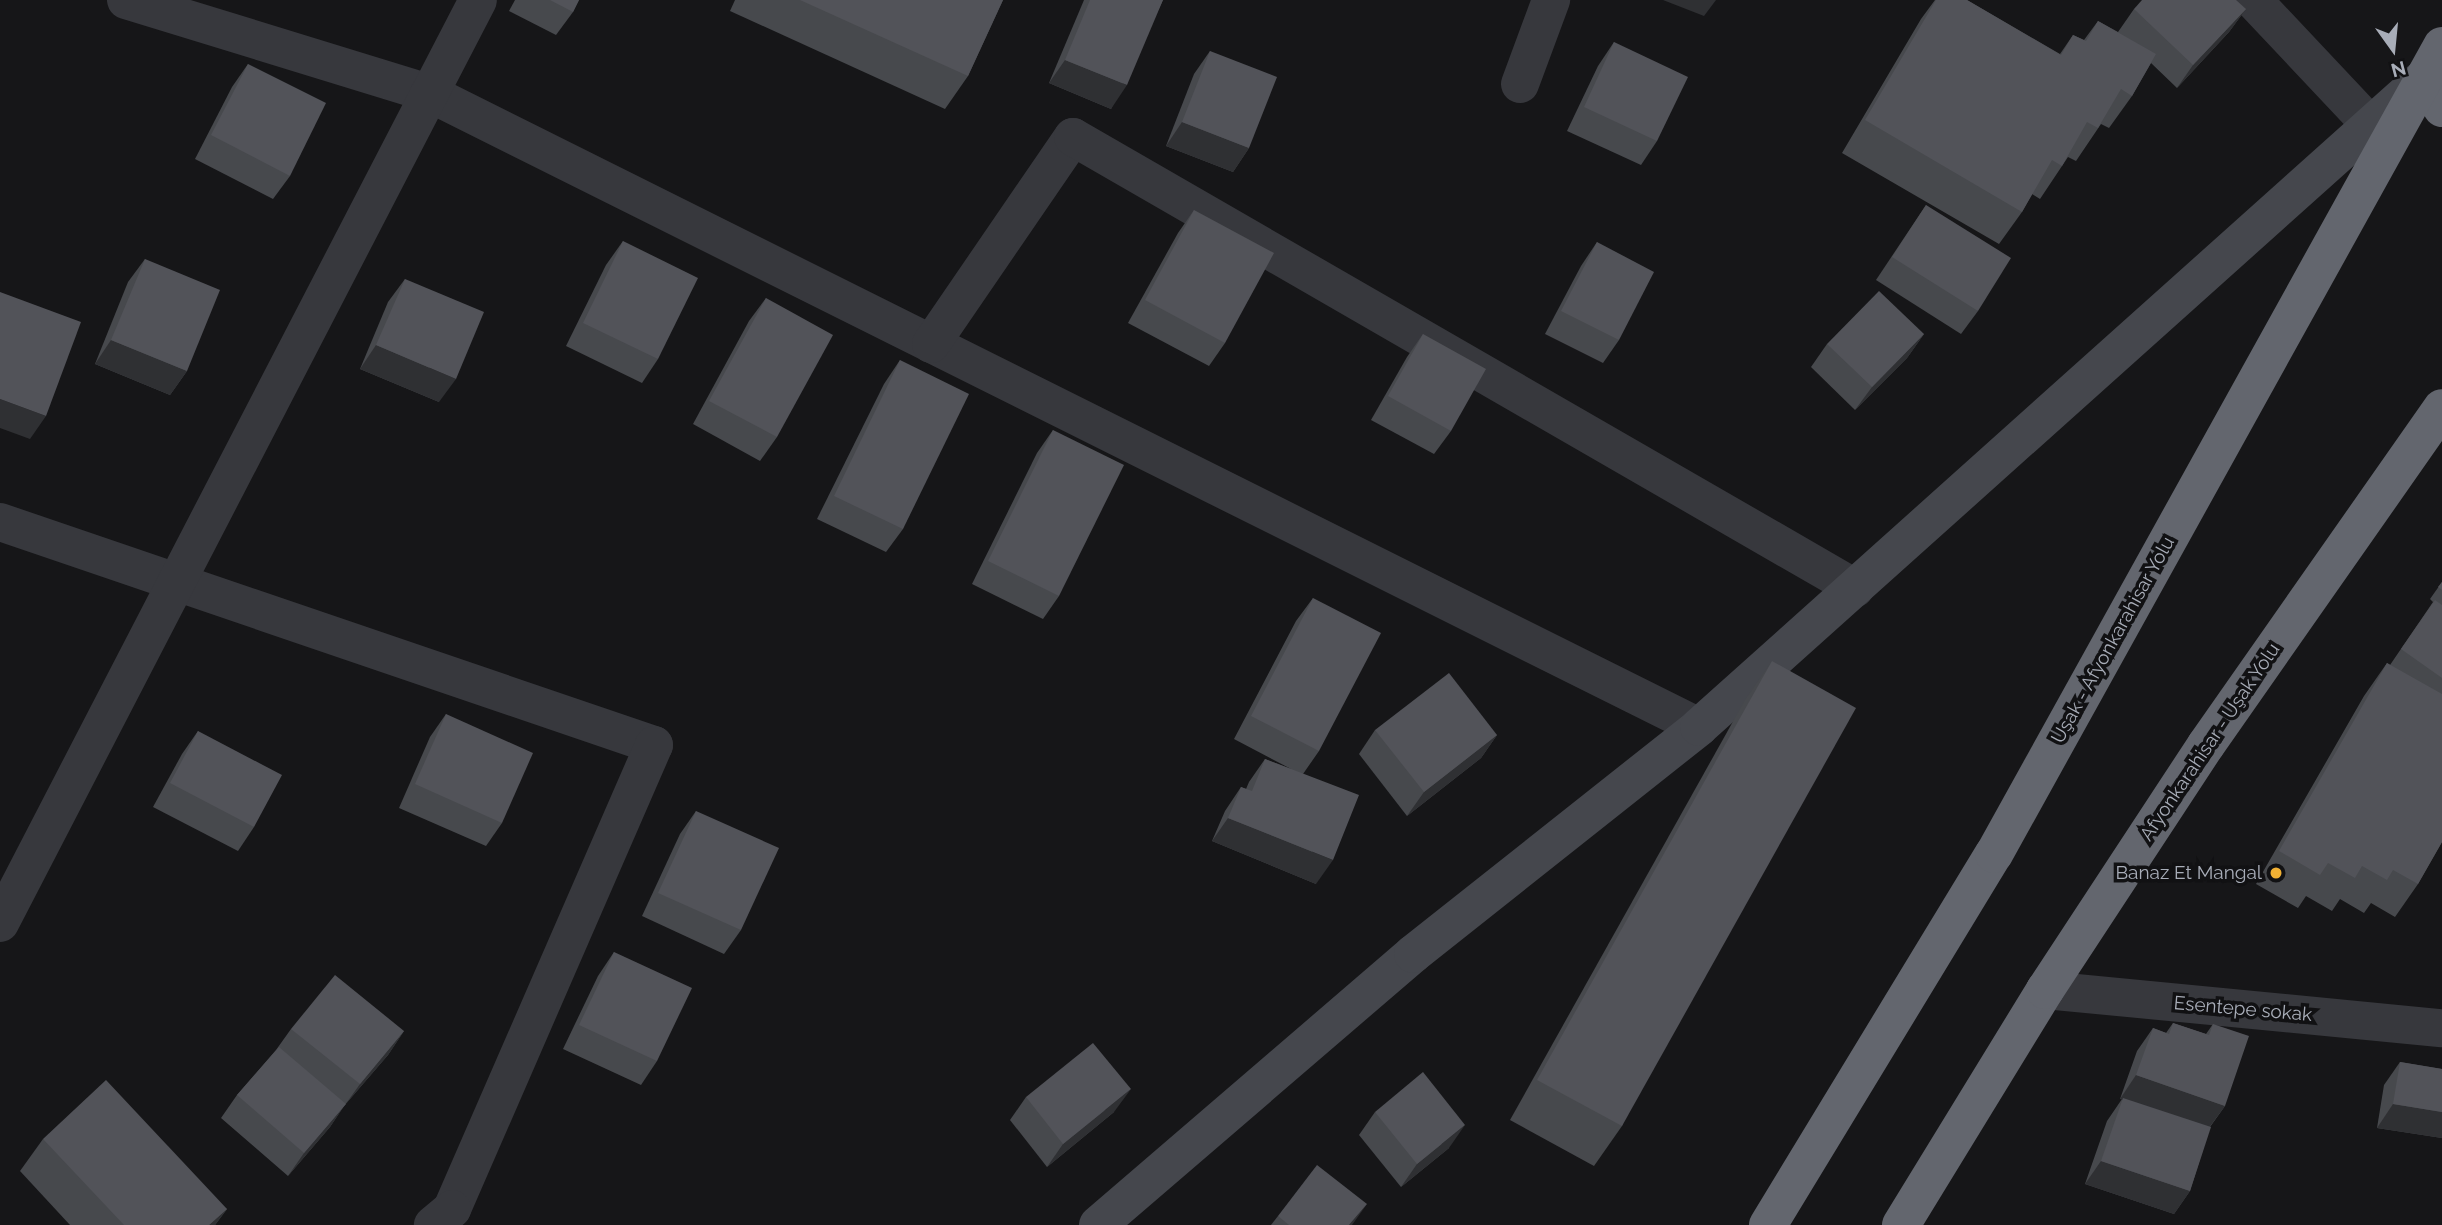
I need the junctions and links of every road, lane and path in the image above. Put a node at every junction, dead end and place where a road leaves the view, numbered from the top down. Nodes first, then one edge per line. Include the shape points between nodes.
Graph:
1 (126, 0) edge
2 (478, 0) edge
3 (1551, 0) edge
4 (2253, 0) edge
5 (2436, 77) edge
6 (1520, 84) dead end
7 (429, 93) junction
8 (2371, 125) junction
9 (931, 344) junction
10 (2442, 408) edge
11 (0, 522) edge
12 (177, 582) junction
13 (1855, 588) junction
14 (1699, 727) junction
15 (0, 923) edge
16 (2045, 990) junction
17 (2442, 1028) edge
18 (433, 1225) edge
19 (1098, 1225) edge
20 (1768, 1225) edge
21 (1901, 1225) edge

1 - 7 street
2 - 7 street
3 - 6 street
4 - 8 street
5 - 8 street
5 - 20 highway, Uşak - Afyonkarahisar Yolu via 1994,853
7 - 9 street
7 - 12 street
8 - 13 street
9 - 13 street via 1073,137
9 - 14 street
10 - 16 highway, Afyonkarahisar - Uşak Yolu via 2206,745
11 - 12 street
12 - 15 street
12 - 18 street via 654,745 452,1209
13 - 14 street
14 - 19 street via 1413,954
16 - 17 street, Esentepe sokak
16 - 21 highway, Afyonkarahisar - Uşak Yolu

